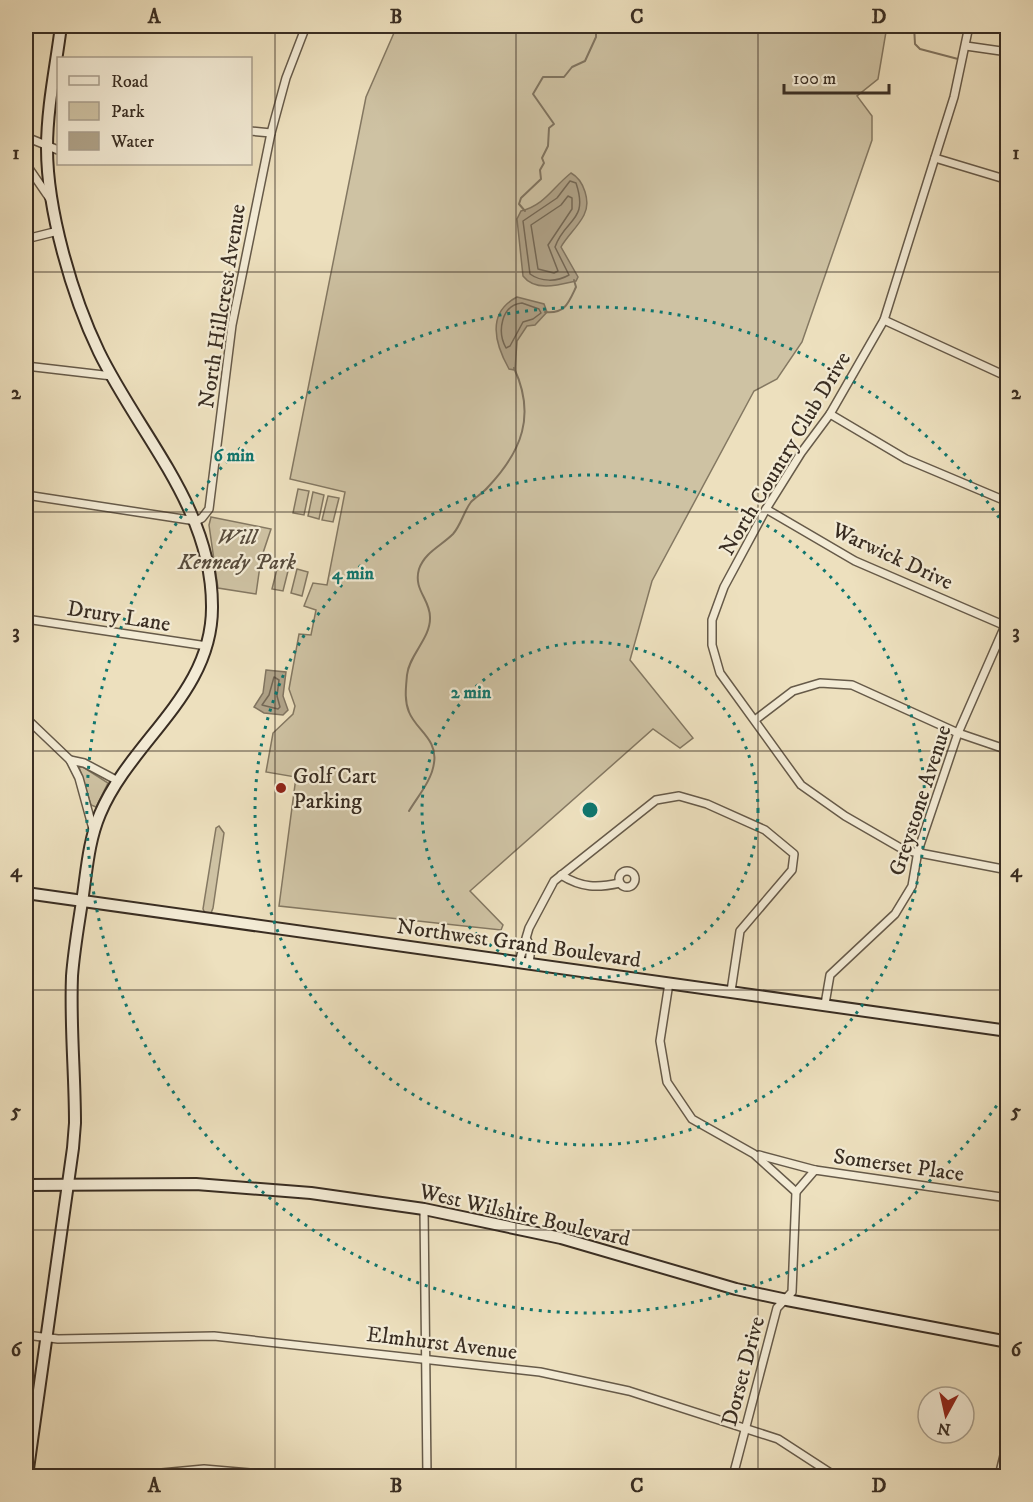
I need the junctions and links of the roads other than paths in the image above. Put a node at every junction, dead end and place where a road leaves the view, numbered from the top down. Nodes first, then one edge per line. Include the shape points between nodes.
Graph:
1 (62, 26) edge
2 (306, 26) edge
3 (969, 26) edge
4 (966, 46) junction
5 (1008, 52) edge
6 (58, 57) edge
7 (57, 66) edge
8 (252, 131) edge
9 (271, 133) junction
10 (26, 137) edge
11 (47, 146) junction
12 (57, 150) edge
13 (935, 158) junction
14 (26, 164) edge
15 (1008, 180) edge
16 (51, 199) junction
17 (58, 231) junction
18 (26, 239) edge
19 (884, 320) junction
20 (26, 366) edge
21 (112, 376) junction
22 (1008, 377) edge
23 (830, 414) junction
24 (26, 495) edge
25 (1008, 502) edge
26 (766, 509) junction
27 (196, 521) junction
28 (26, 619) edge
29 (1007, 624) edge
30 (207, 646) junction
31 (26, 718) edge
32 (755, 720) junction
33 (958, 734) junction
34 (1008, 750) edge
35 (70, 760) junction
36 (118, 781) junction
37 (94, 831) junction
38 (918, 851) junction
39 (1008, 870) edge
40 (561, 875) junction
41 (620, 883) dead end
42 (26, 893) edge
43 (82, 901) junction
44 (524, 963) junction
45 (669, 983) junction
46 (731, 991) junction
47 (825, 1004) junction
48 (1008, 1031) edge
49 (754, 1154) junction
50 (814, 1170) junction
51 (69, 1184) junction
52 (26, 1185) edge
53 (796, 1192) junction
54 (1008, 1198) edge
55 (424, 1209) junction
56 (787, 1300) junction
57 (26, 1335) edge
58 (46, 1339) junction
59 (1008, 1342) edge
60 (425, 1358) junction
61 (745, 1431) junction
62 (1008, 1439) edge
63 (27, 1476) edge
64 (130, 1476) edge
65 (286, 1476) edge
66 (427, 1476) edge
67 (733, 1476) edge
68 (835, 1476) edge
69 (999, 1476) edge

1 - 6 street
2 - 9 street, North Hillcrest Avenue
3 - 4 street, North Country Club Drive
4 - 5 street
4 - 13 street, North Country Club Drive
7 - 11 street
8 - 9 street
9 - 27 street, North Hillcrest Avenue via 232,325 209,509
10 - 11 street
11 - 12 street
11 - 16 street
13 - 15 street
13 - 19 street, North Country Club Drive
14 - 16 street
16 - 17 street
17 - 18 street
17 - 21 street via 87,324
19 - 22 street
19 - 23 street, North Country Club Drive
20 - 21 street
21 - 27 street
23 - 25 street via 906,459
23 - 26 street, North Country Club Drive
24 - 27 street
26 - 29 street, Warwick Drive via 855,561
26 - 32 street, North Country Club Drive via 724,586 712,620 712,645 720,673
27 - 30 street via 211,580 212,623
28 - 30 street, Drury Lane
29 - 33 street, Greystone Avenue
30 - 36 street via 186,693
31 - 35 street
32 - 33 street via 793,691 820,683 852,685
32 - 38 street, North Country Club Drive via 801,785 894,844
33 - 34 street
33 - 38 street, Greystone Avenue
35 - 36 street
35 - 37 street
36 - 37 street
37 - 43 street
38 - 39 street, North Country Club Drive
38 - 47 street, Greystone Avenue via 912,886 895,914 831,975
40 - 41 street via 579,885 597,888
40 - 44 street via 542,899 529,928 527,940 531,947
40 - 46 street via 664,797 679,796 707,804 765,830 794,854 794,861 792,870 740,931
42 - 43 street, Northwest Grand Boulevard
43 - 44 street, Northwest Grand Boulevard
43 - 51 street via 72,975 75,1123
44 - 45 street, Northwest Grand Boulevard
45 - 46 street, Northwest Grand Boulevard
45 - 49 street via 660,1041 667,1083 692,1119
46 - 47 street, Northwest Grand Boulevard
47 - 48 street, Northwest Grand Boulevard
49 - 50 street
49 - 53 street
50 - 53 street, Somerset Place
50 - 54 street, Somerset Place
51 - 52 street, West Wilshire Boulevard
51 - 55 street, West Wilshire Boulevard via 196,1184 311,1193
51 - 58 street
53 - 56 street, Dorset Drive via 792,1292
55 - 56 street, West Wilshire Boulevard via 561,1238
55 - 60 street
56 - 59 street, West Wilshire Boulevard
56 - 61 street, Dorset Drive via 777,1308
57 - 58 street, Elmhurst Avenue
58 - 60 street, Elmhurst Avenue via 214,1336
58 - 63 street
60 - 61 street, Elmhurst Avenue via 540,1372 629,1391
60 - 66 street
61 - 67 street, Dorset Drive
61 - 68 street, Elmhurst Avenue via 777,1439
62 - 69 street
64 - 65 street via 204,1468

